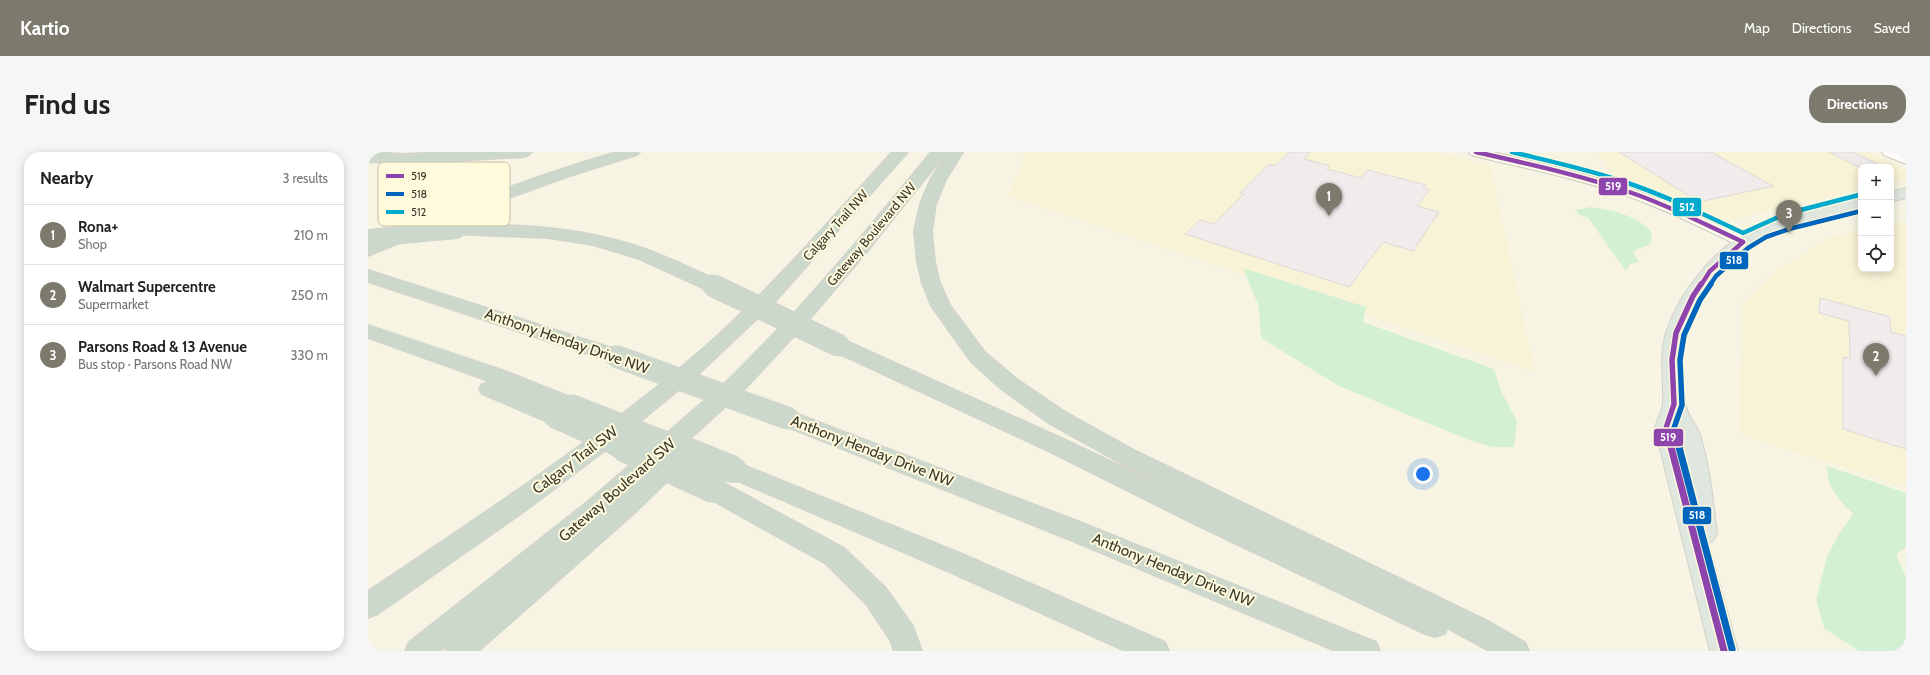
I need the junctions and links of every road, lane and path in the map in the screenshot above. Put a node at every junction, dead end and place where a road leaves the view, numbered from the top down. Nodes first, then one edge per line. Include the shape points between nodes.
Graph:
1 (524, 152) edge
2 (632, 152) edge
3 (900, 152) edge
4 (939, 152) edge
5 (956, 152) edge
6 (1476, 152) edge
7 (1889, 152) edge
8 (368, 157) edge
9 (1906, 160) edge
10 (510, 191) edge
11 (1906, 193) edge
12 (1894, 196) edge
13 (1858, 204) edge
14 (425, 226) edge
15 (368, 238) edge
16 (1743, 242) junction
17 (865, 243) junction
18 (368, 251) edge
19 (374, 272) edge
20 (768, 298) joint
21 (803, 315) joint
22 (368, 331) edge
23 (561, 410) junction
24 (368, 606) edge
25 (419, 651) edge
26 (459, 651) edge
27 (908, 651) edge
28 (1155, 651) edge
29 (1366, 651) edge
30 (1491, 651) edge
31 (1515, 651) edge
32 (1724, 651) edge

1 - 8 highway via 404,159
2 - 10 highway
3 - 20 highway, Calgary Trail NW
4 - 17 highway, Gateway Boulevard NW
5 - 31 highway via 938,180 928,204 923,231 926,262 931,284 941,306 978,357 1009,384 1056,417 1128,457 1478,630
6 - 16 street via 1618,188
7 - 9 street
11 - 12 main road
13 - 16 main road via 1787,221 1763,230
14 - 18 highway
15 - 30 highway, bridge via 457,230 536,231 600,241 635,251 1056,445 1203,517
16 - 32 main road via 1710,271 1682,318 1676,333 1672,360 1674,404 1666,428
17 - 21 highway, Gateway Boulevard NW
17 - 26 highway via 812,320 728,409 628,504
19 - 29 highway, Anthony Henday Drive NW, bridge via 790,418 1084,534
20 - 24 highway, Calgary Trail SW via 695,366 594,447
21 - 25 highway, Gateway Boulevard SW via 737,384 641,470
22 - 23 highway via 436,366
23 - 27 highway, bridge via 715,490 834,556 876,596 903,635
23 - 28 highway, bridge via 734,470 956,563

